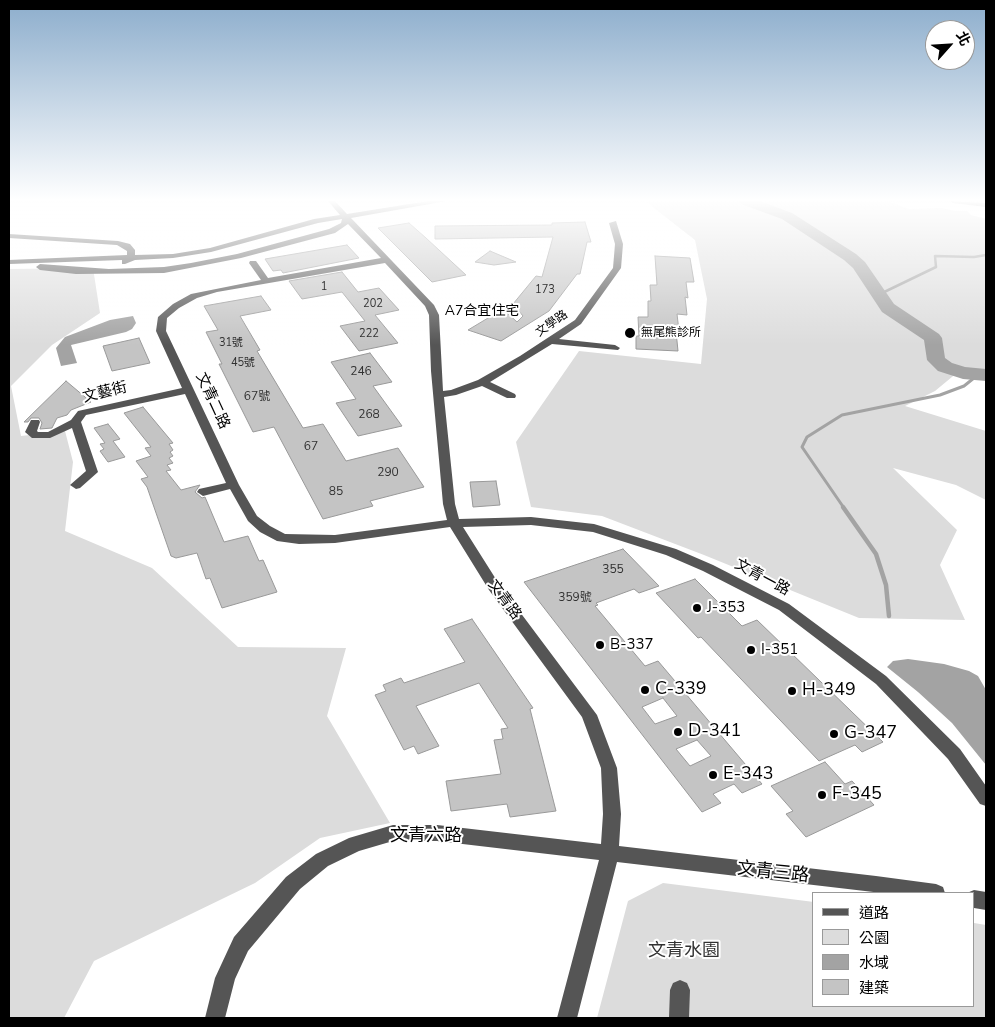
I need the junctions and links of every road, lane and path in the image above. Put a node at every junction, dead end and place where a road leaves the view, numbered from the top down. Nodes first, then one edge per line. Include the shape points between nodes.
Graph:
1 (124, 249) edge
2 (227, 249) edge
3 (265, 249) edge
4 (375, 249) edge
5 (619, 249) edge
6 (126, 260) junction
7 (386, 260) junction
8 (9, 263) edge
9 (25, 263) junction
10 (253, 263) dead end
11 (266, 281) junction
12 (551, 340) junction
13 (615, 348) dead end
14 (482, 382) junction
15 (188, 390) junction
16 (439, 394) junction
17 (511, 396) dead end
18 (35, 422) dead end
19 (76, 422) junction
20 (76, 485) dead end
21 (233, 485) junction
22 (203, 492) dead end
23 (454, 523) junction
24 (986, 799) edge
25 (610, 853) junction
26 (929, 892) edge
27 (680, 990) dead end
28 (215, 1018) edge
29 (567, 1018) edge
30 (679, 1018) edge

1 - 6 street
2 - 6 street via 165,261
3 - 9 street via 191,266 136,271 76,272
4 - 7 street, 文青路
5 - 12 street, 文學路 via 617,268 578,322
6 - 9 street
7 - 11 street, 文青二路
7 - 16 street, 文青路 via 429,305 434,315
8 - 9 street
10 - 11 street
11 - 15 street, 文青二路 via 194,296 163,317 161,331
12 - 13 street
12 - 14 street, 文學路
14 - 16 street, 文學路 via 452,393
14 - 17 street
15 - 19 street, 文藝街 via 82,413
15 - 21 street, 文青二路
16 - 23 street, 文青路 via 449,504
18 - 19 street via 31,432 36,436 50,435
19 - 20 street, 文藝街 via 92,472
21 - 22 street
21 - 23 street, 文青二路 via 252,518 282,538 335,539
23 - 24 street, 文青一路 via 531,521 594,528 671,552 784,607 880,680 954,754
23 - 25 street, 文青路 via 494,587 589,715 609,768
25 - 26 street, 文青三路
25 - 28 street, 文青六路 via 437,833 393,833 355,844 322,860 293,883 241,944 225,978
25 - 29 street, 文青路
27 - 30 street

